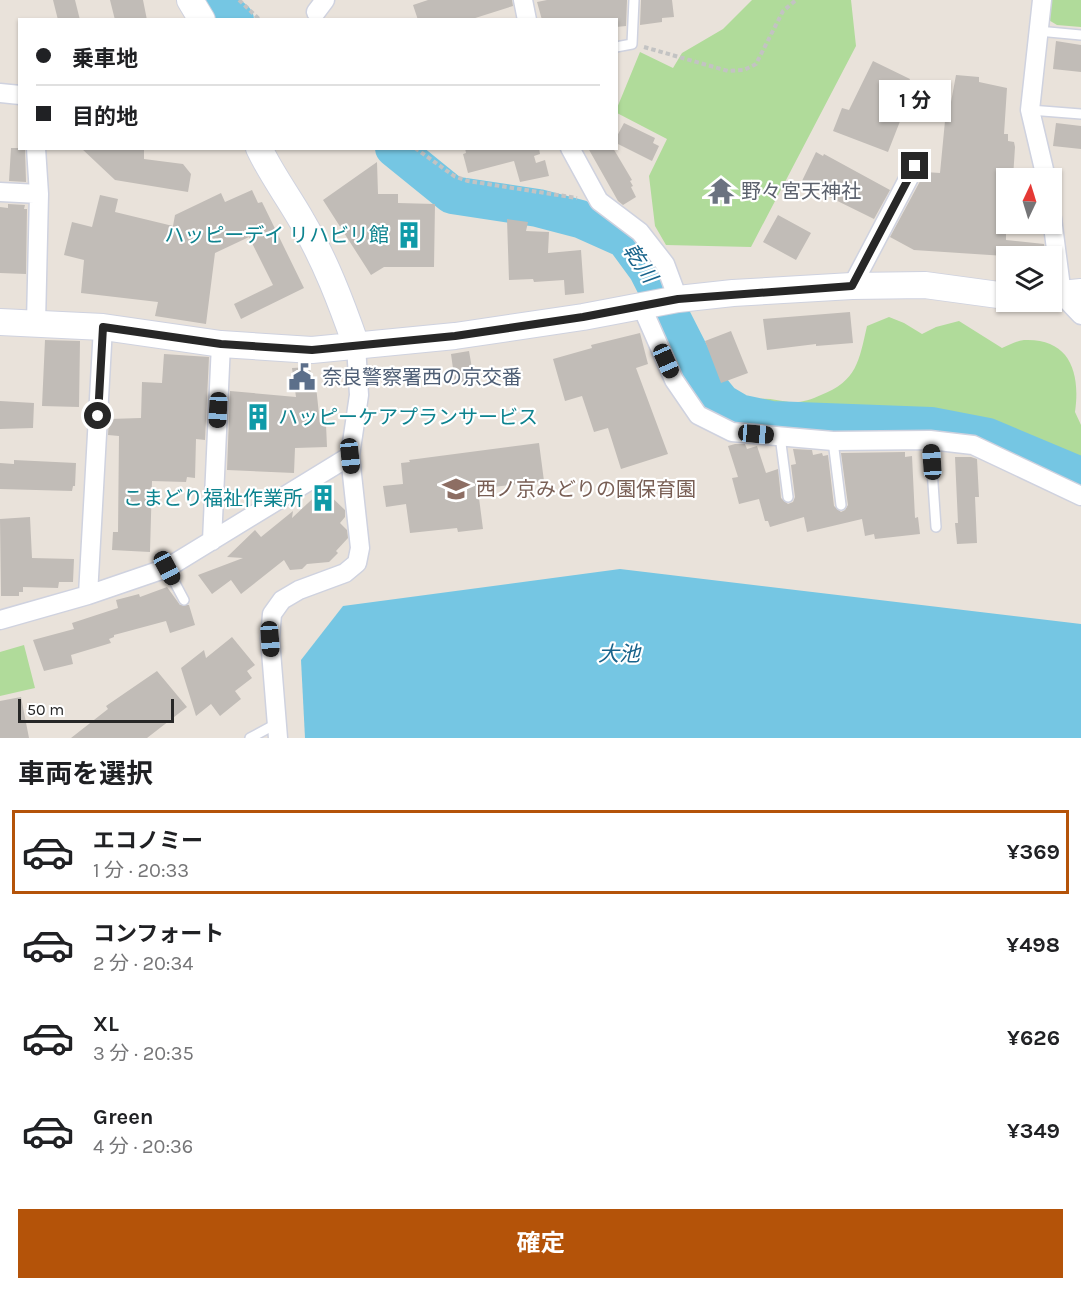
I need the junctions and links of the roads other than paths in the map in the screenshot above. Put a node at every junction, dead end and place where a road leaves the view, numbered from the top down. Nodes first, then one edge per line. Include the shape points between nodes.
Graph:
1 (523, 0) edge
2 (634, 0) edge
3 (1042, 0) edge
4 (527, 18) edge
5 (1038, 31) junction
6 (1081, 35) edge
7 (618, 47) edge
8 (0, 93) edge
9 (18, 95) edge
10 (1030, 110) junction
11 (1081, 114) edge
12 (36, 150) edge
13 (260, 150) edge
14 (571, 150) edge
15 (915, 166) dead end
16 (1044, 168) edge
17 (0, 192) edge
18 (39, 194) junction
19 (1055, 234) edge
20 (852, 286) junction
21 (1065, 294) edge
22 (996, 295) edge
23 (678, 299) junction
24 (641, 305) junction
25 (1081, 315) edge
26 (0, 322) edge
27 (36, 323) junction
28 (103, 327) junction
29 (221, 344) junction
30 (356, 345) junction
31 (780, 436) junction
32 (930, 440) junction
33 (833, 441) junction
34 (350, 456) junction
35 (1081, 495) edge
36 (788, 497) dead end
37 (841, 505) dead end
38 (936, 527) dead end
39 (213, 541) junction
40 (167, 568) junction
41 (88, 595) junction
42 (184, 600) dead end
43 (0, 620) edge
44 (277, 731) edge
45 (250, 738) edge

1 - 4 street
2 - 7 lane via 632,44
3 - 5 street
5 - 6 lane
5 - 10 street
8 - 9 street
10 - 11 lane
10 - 16 street
12 - 18 street
13 - 30 street via 330,275
14 - 23 street via 599,201 640,232 665,264
15 - 20 street
17 - 18 street
18 - 27 street
19 - 21 street
20 - 22 street via 925,285
20 - 23 street
21 - 25 street
23 - 24 street
24 - 30 street via 455,336
24 - 31 street via 674,380 698,415 732,432
26 - 27 street
27 - 28 street
28 - 29 street
28 - 41 street
29 - 30 street via 312,350
29 - 39 street
30 - 34 street via 359,395
31 - 33 street
31 - 36 lane
32 - 33 street
32 - 35 street via 973,445
32 - 38 lane
33 - 37 lane
34 - 39 street
34 - 44 street via 360,548 357,563 345,573 282,600 272,614 270,639
39 - 40 street
40 - 41 street
40 - 42 lane
41 - 43 street
44 - 45 lane

